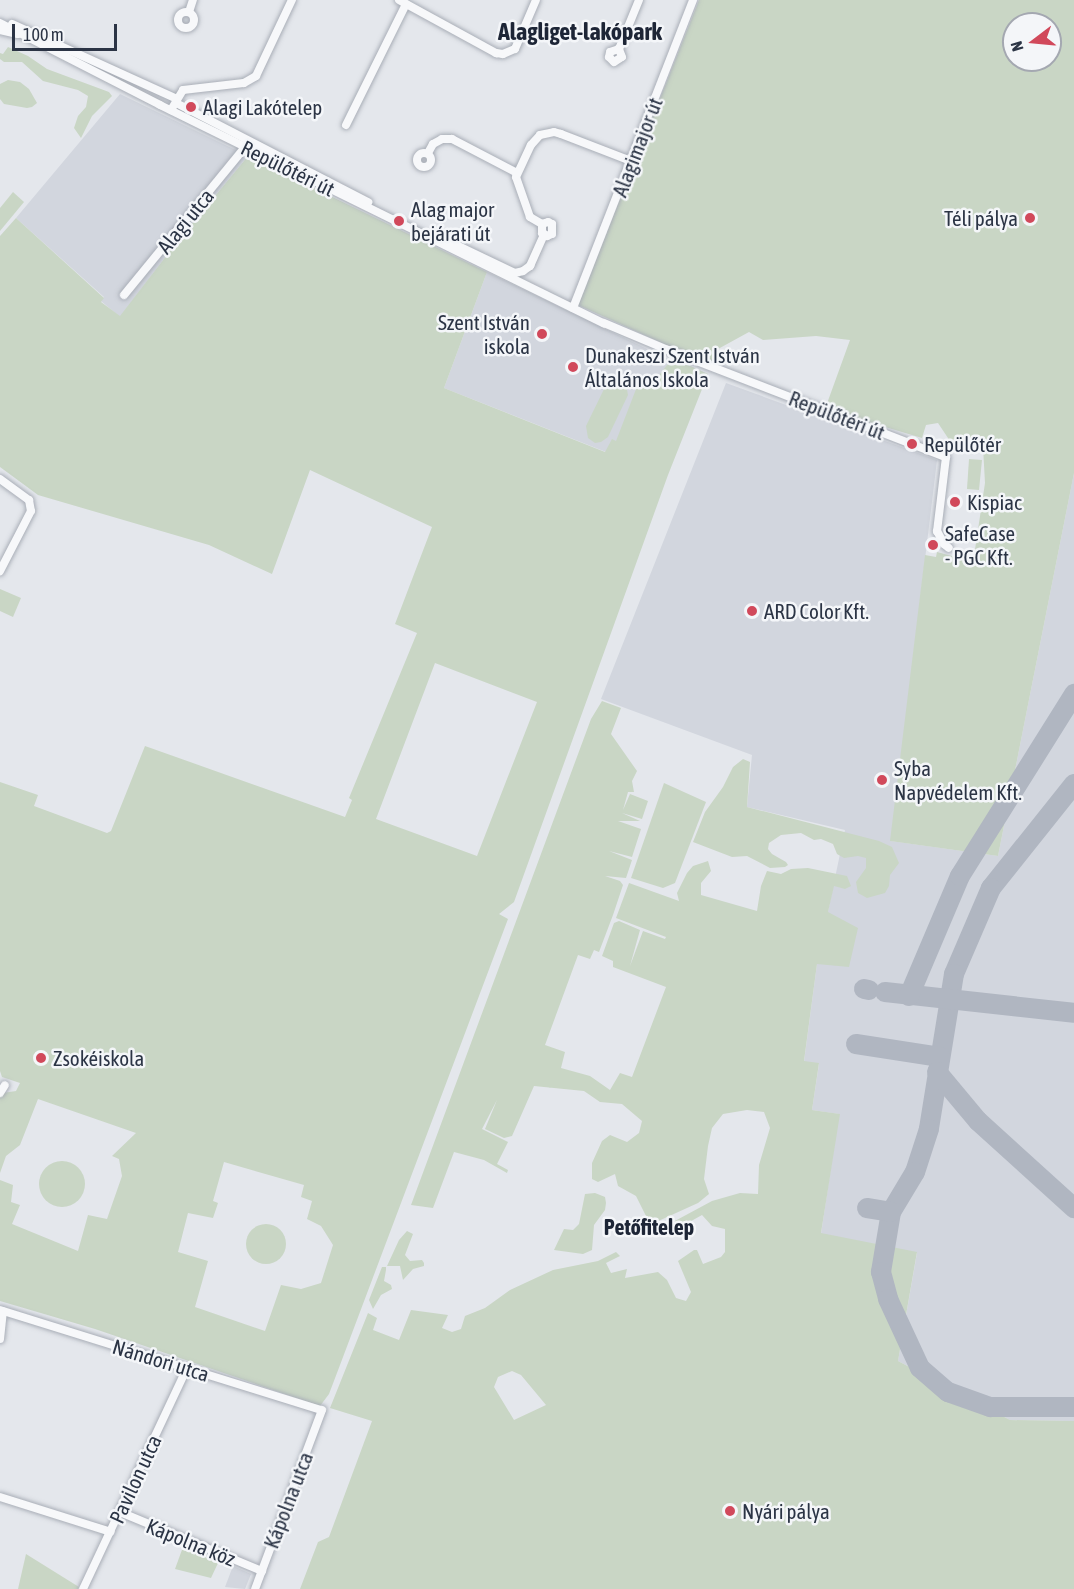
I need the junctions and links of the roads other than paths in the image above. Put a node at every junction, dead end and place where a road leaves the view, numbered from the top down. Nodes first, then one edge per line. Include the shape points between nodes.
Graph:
1 (193, 0) edge
2 (292, 0) edge
3 (536, 0) edge
4 (639, 0) edge
5 (693, 0) edge
6 (403, 2) edge
7 (189, 12) dead end
8 (1, 24) edge
9 (12, 24) dead end
10 (619, 49) dead end
11 (178, 102) junction
12 (171, 110) junction
13 (346, 125) dead end
14 (245, 147) junction
15 (428, 153) dead end
16 (631, 161) junction
17 (517, 173) junction
18 (580, 293) junction
19 (124, 295) dead end
20 (558, 300) junction
21 (573, 308) junction
22 (0, 479) edge
23 (949, 548) dead end
24 (0, 571) edge
25 (5, 1085) dead end
26 (0, 1093) edge
27 (1, 1311) edge
28 (0, 1339) edge
29 (187, 1368) junction
30 (322, 1410) joint
31 (0, 1497) edge
32 (120, 1512) junction
33 (111, 1532) junction
34 (262, 1571) junction
35 (85, 1588) edge
36 (255, 1589) edge

1 - 7 street
2 - 11 street via 256,76 244,83 183,90
3 - 6 street via 515,49 503,54
4 - 10 street
5 - 16 street, Alagimajor út
6 - 13 street
8 - 12 street, Repülőtéri út
9 - 11 street
11 - 12 street
11 - 17 street via 398,217 515,273 530,266 544,234 554,231 552,224 542,224 530,217
12 - 14 street, Repülőtéri út
14 - 19 street, Alagi utca
14 - 20 street, Repülőtéri út
15 - 17 street via 433,144 452,139
16 - 17 street via 547,132 536,139
16 - 18 street, Alagimajor út
18 - 20 street via 568,301
18 - 21 street
20 - 21 street, Repülőtéri út
21 - 23 street, Repülőtéri út via 668,350 946,457 937,531
22 - 24 street via 29,500 31,511
25 - 26 street
27 - 28 street
27 - 29 street, Nándori utca
29 - 30 street, Nándori utca
29 - 32 street, Pavilon utca
30 - 34 street, Kápolna utca
31 - 33 street
32 - 33 street, Pavilon utca
32 - 34 street, Kápolna köz
33 - 35 street, Pavilon utca
34 - 36 street, Kápolna utca

